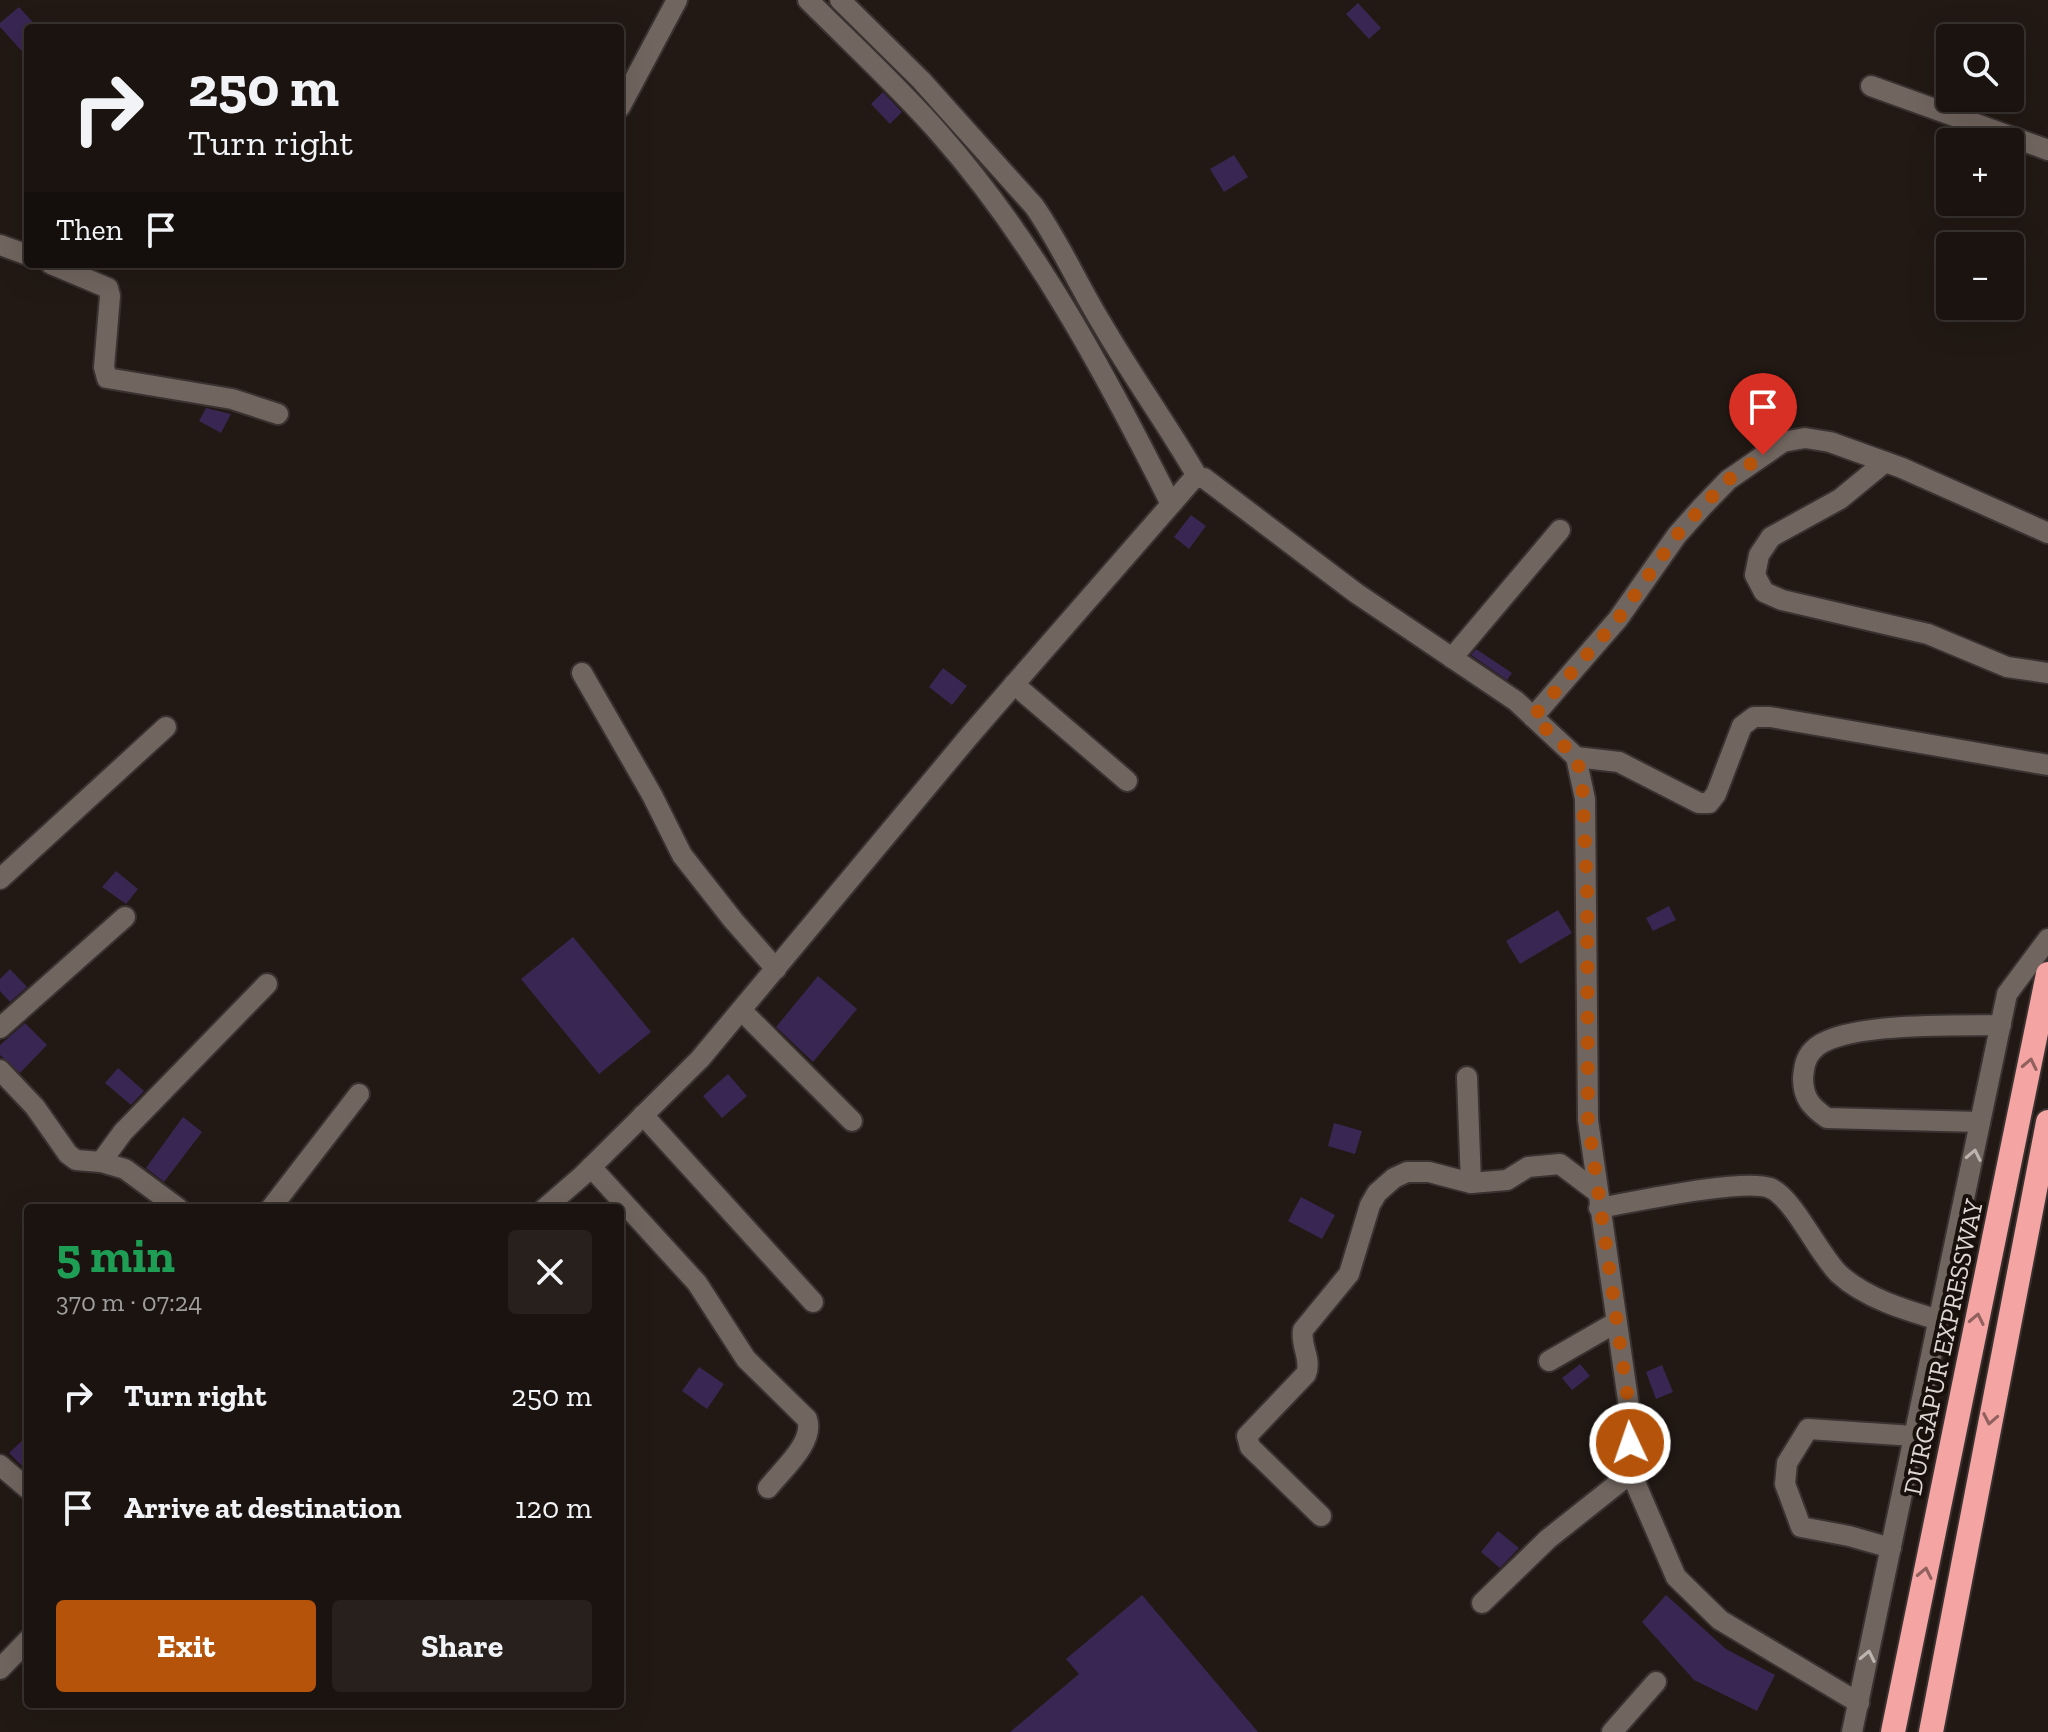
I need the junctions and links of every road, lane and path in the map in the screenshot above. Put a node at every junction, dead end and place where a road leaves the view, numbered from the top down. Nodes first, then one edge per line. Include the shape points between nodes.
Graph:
1 (677, 0) edge
2 (808, 0) edge
3 (840, 0) edge
4 (1871, 86) dead end
5 (624, 99) edge
6 (2048, 150) edge
7 (0, 245) edge
8 (24, 254) edge
9 (60, 268) edge
10 (278, 414) dead end
11 (1885, 462) junction
12 (1185, 488) junction
13 (1560, 530) dead end
14 (2048, 533) edge
15 (1452, 658) junction
16 (582, 673) dead end
17 (2048, 673) edge
18 (1014, 684) junction
19 (1533, 717) junction
20 (166, 727) dead end
21 (1576, 757) junction
22 (2048, 765) edge
23 (1127, 781) dead end
24 (0, 879) edge
25 (125, 917) dead end
26 (2048, 939) edge
27 (776, 969) junction
28 (2048, 974) edge
29 (267, 984) dead end
30 (742, 1011) junction
31 (2001, 1025) junction
32 (0, 1028) edge
33 (0, 1070) edge
34 (1467, 1077) dead end
35 (359, 1094) dead end
36 (643, 1115) junction
37 (852, 1121) dead end
38 (1980, 1122) junction
39 (2048, 1122) edge
40 (101, 1162) junction
41 (591, 1167) junction
42 (1471, 1183) junction
43 (1598, 1200) junction
44 (173, 1204) edge
45 (274, 1204) edge
46 (549, 1204) edge
47 (813, 1302) dead end
48 (1939, 1320) junction
49 (1615, 1323) junction
50 (1549, 1361) dead end
51 (1914, 1436) junction
52 (0, 1465) edge
53 (1631, 1473) junction
54 (24, 1486) edge
55 (768, 1488) dead end
56 (1321, 1516) dead end
57 (1891, 1548) junction
58 (1482, 1603) dead end
59 (24, 1644) edge
60 (0, 1669) edge
61 (1656, 1682) dead end
62 (1859, 1703) junction
63 (1613, 1732) edge
64 (1852, 1732) edge
65 (1893, 1732) edge
66 (1931, 1732) edge

1 - 5 street
2 - 12 street via 940,133 989,195 1123,406
3 - 12 street via 921,80 1034,206 1178,442
4 - 6 street
7 - 8 street
9 - 10 street via 108,288 107,378 232,399
11 - 14 street
11 - 17 street via 1840,499 1771,537 1759,555 1755,575 1764,592 1928,634 2007,667
11 - 19 street via 1805,438 1783,442 1728,480 1677,535 1618,619
12 - 15 street via 1204,478
12 - 18 street
13 - 15 street
15 - 19 street
16 - 27 street via 682,855
18 - 23 street
18 - 27 street
19 - 21 street
20 - 24 street
21 - 22 street via 1619,762 1699,803 1709,803 1716,794 1742,726 1754,717
21 - 43 street via 1585,799 1588,1120
25 - 32 street
26 - 31 street via 2007,994
27 - 30 street
65 -> 28 highway, DURGAPUR EXPRESSWAY
29 - 40 street via 123,1132
30 - 36 street
30 - 37 street
31 - 38 street
31 - 38 street via 1869,1030 1828,1040 1812,1050 1804,1065 1803,1091 1812,1108 1827,1118
33 - 40 street via 68,1154
34 - 42 street
35 - 45 street
36 - 41 street
36 - 47 street
48 -> 38 street
39 -> 66 highway
40 - 44 street via 125,1169
41 - 46 street
41 - 55 street via 697,1283 746,1359 807,1419 810,1428 804,1442
42 - 43 street via 1507,1180 1528,1167 1560,1164
42 - 56 street via 1407,1172 1377,1193 1349,1274 1303,1330 1306,1374 1247,1436 1250,1447
43 - 48 street via 1747,1184 1771,1188 1838,1273 1893,1304
43 - 49 street
48 - 51 street
49 - 50 street
49 - 53 street via 1630,1414
51 - 57 street
51 - 57 street via 1808,1429 1787,1463 1785,1484 1801,1527
52 - 54 street
53 - 58 street via 1548,1539
53 - 62 street via 1676,1577 1720,1620
62 -> 57 street
59 - 60 street
61 - 63 street
62 - 64 street

